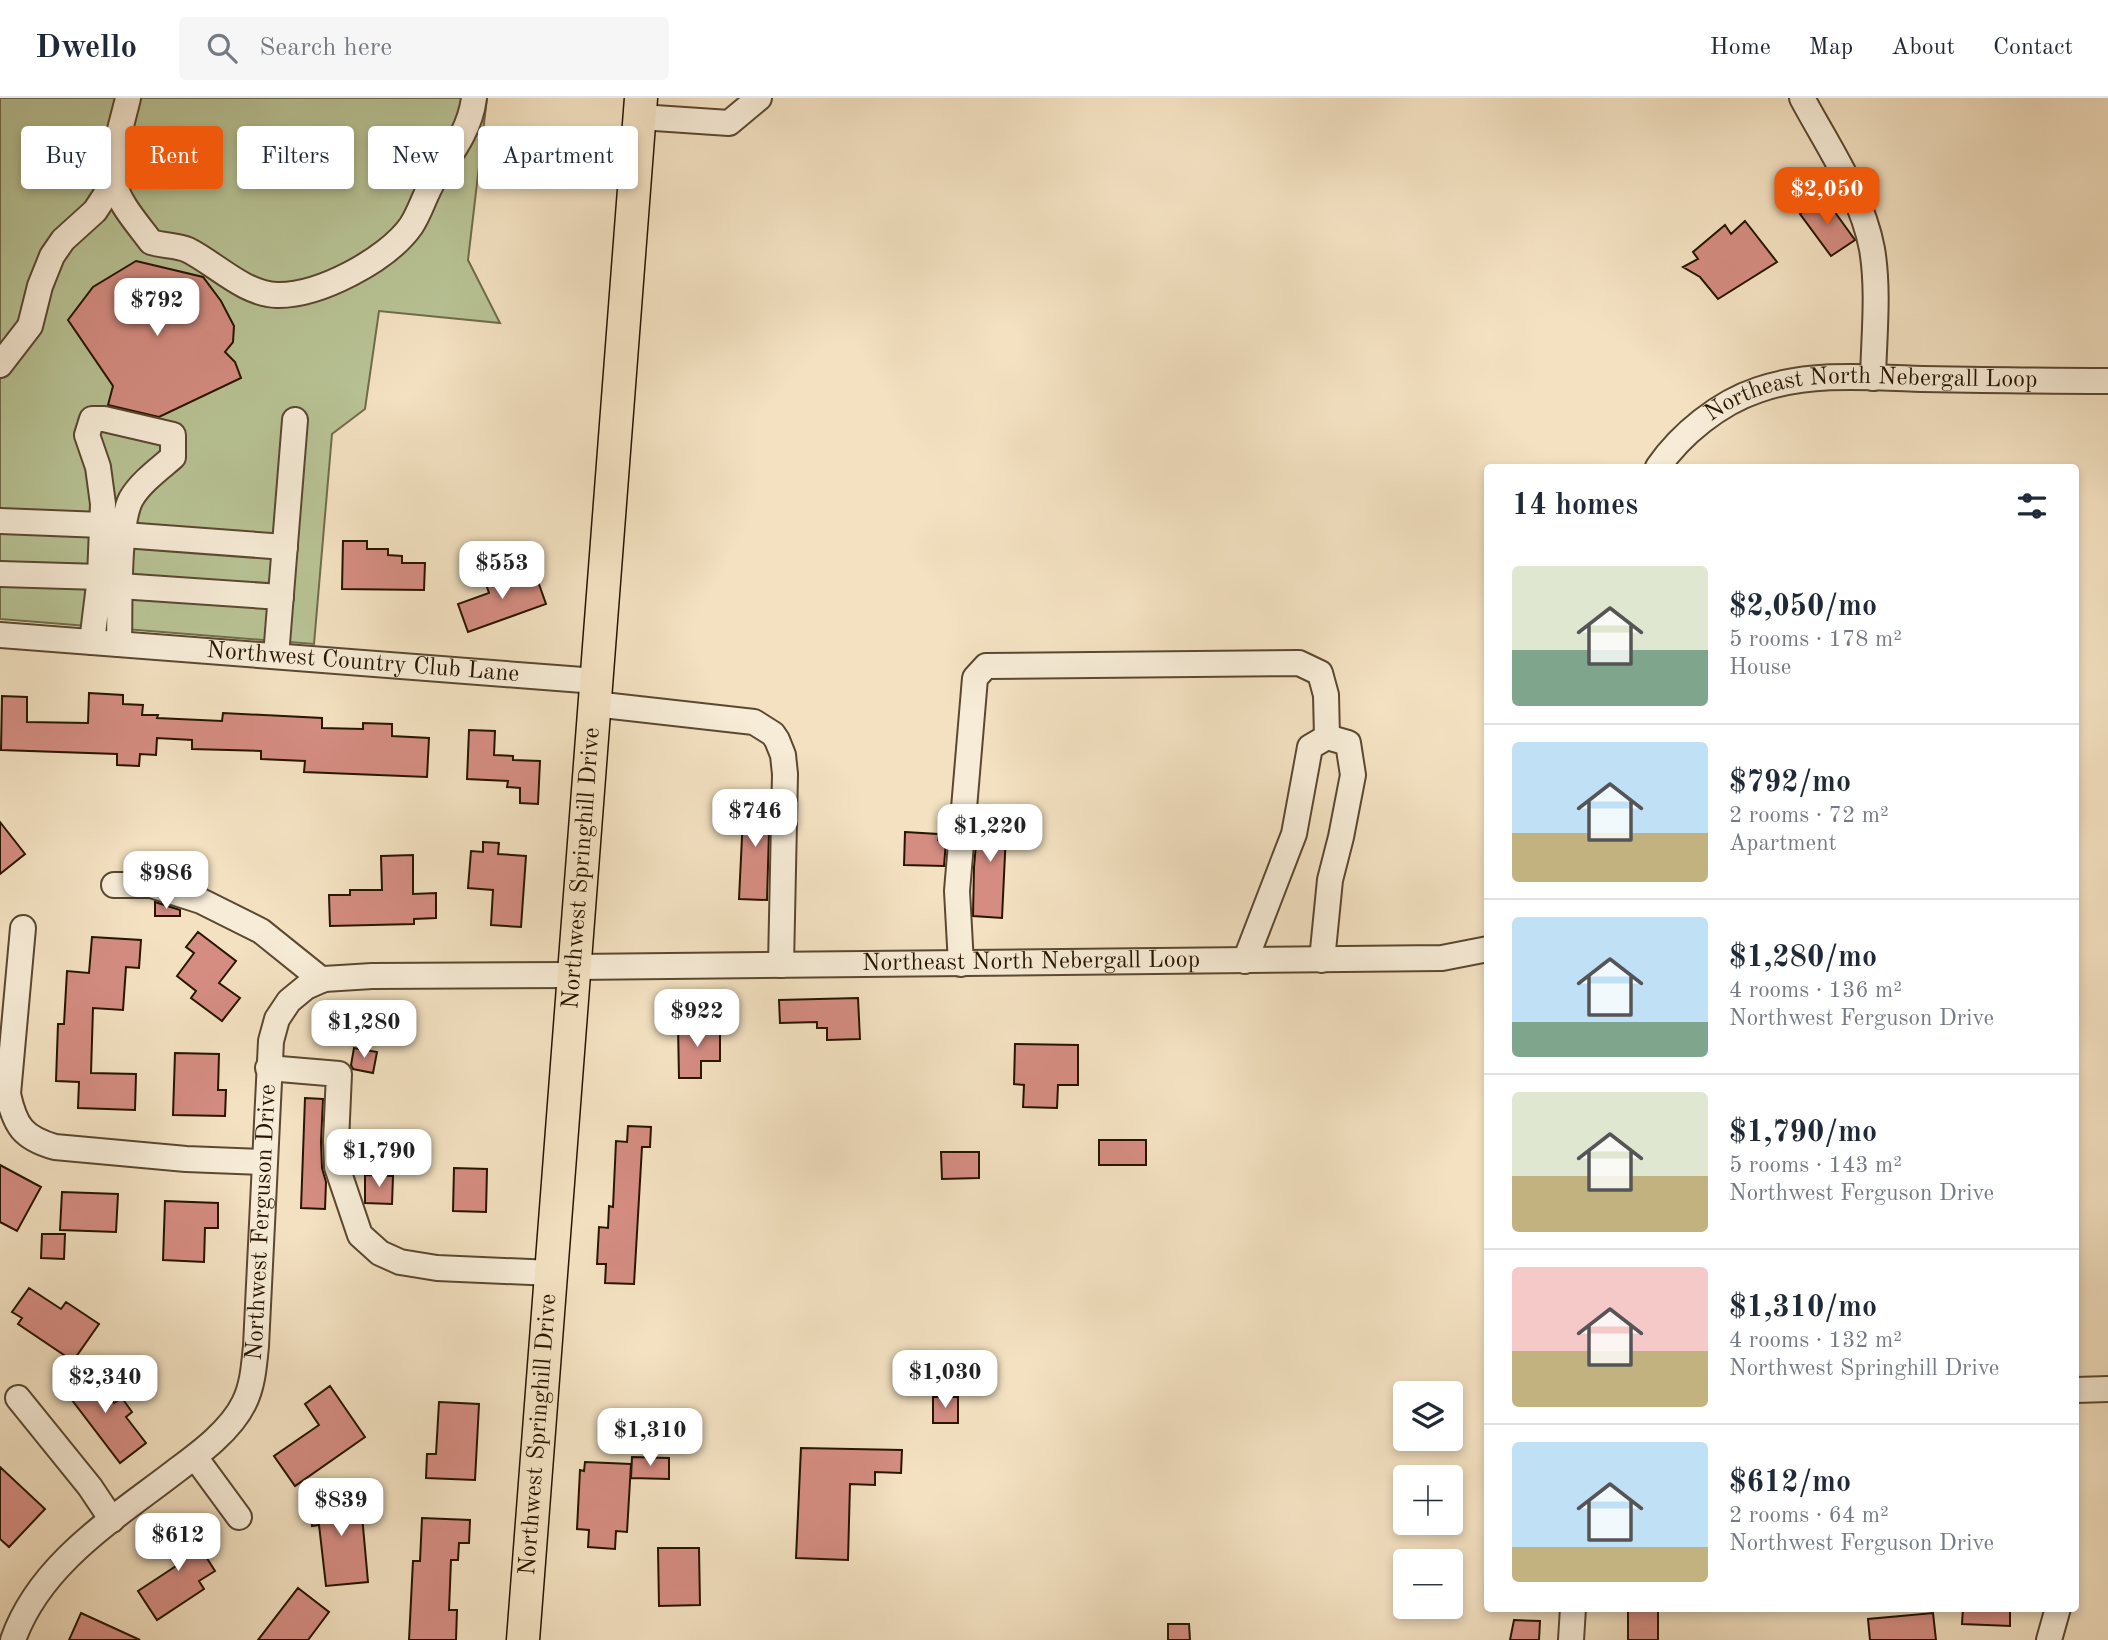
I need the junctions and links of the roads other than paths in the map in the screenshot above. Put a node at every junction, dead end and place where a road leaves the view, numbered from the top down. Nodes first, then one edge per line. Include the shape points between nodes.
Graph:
1 (128, 98) edge
2 (474, 98) edge
3 (759, 98) edge
4 (1802, 98) edge
5 (641, 108) edge
6 (114, 182) junction
7 (0, 365) edge
8 (1873, 378) junction
9 (2108, 381) edge
10 (296, 421) dead end
11 (1660, 464) edge
12 (0, 521) edge
13 (113, 530) junction
14 (285, 547) junction
15 (0, 574) edge
16 (110, 581) junction
17 (281, 597) junction
18 (0, 635) edge
19 (93, 642) junction
20 (124, 644) junction
21 (276, 656) junction
22 (595, 692) junction
23 (1327, 737) junction
24 (114, 885) dead end
25 (23, 928) dead end
26 (1484, 951) edge
27 (1322, 960) junction
28 (1245, 961) junction
29 (961, 964) junction
30 (781, 965) junction
31 (574, 971) junction
32 (322, 980) junction
33 (268, 1068) junction
34 (264, 1162) junction
35 (552, 1273) junction
36 (2108, 1389) edge
37 (2079, 1390) edge
38 (18, 1398) dead end
39 (195, 1457) junction
40 (239, 1517) dead end
41 (112, 1520) junction
42 (1573, 1612) edge
43 (2057, 1612) edge
44 (13, 1640) edge
45 (523, 1640) edge
46 (1571, 1640) edge
47 (2049, 1640) edge

1 - 6 street via 113,164
2 - 6 street via 456,149 402,236 341,278 300,293 261,292 186,249 151,242
3 - 5 street via 729,123
4 - 8 street via 1851,190 1872,249
5 - 22 main road, Northwest Springhill Drive
6 - 7 street via 95,211 52,256 30,326
8 - 9 street, Northeast North Nebergall Loop
8 - 11 street, Northeast North Nebergall Loop via 1800,380 1759,389 1697,425
10 - 14 street
12 - 13 street
13 - 13 street via 131,499 173,457 173,435 93,419 87,435
13 - 14 street
13 - 16 street
14 - 17 street
15 - 16 street
16 - 17 street
16 - 19 street
16 - 20 street
17 - 21 street
18 - 19 street, Northwest Country Club Lane
19 - 20 street, Northwest Country Club Lane
20 - 21 street, Northwest Country Club Lane
21 - 22 street, Northwest Country Club Lane
22 - 30 street, Northwest Country Club Lane via 748,720 773,734 783,755 785,774
22 - 31 main road, Northwest Springhill Drive
23 - 27 street via 1348,743 1353,775 1330,880
23 - 28 street via 1310,747 1294,834
23 - 29 street via 1326,695 1320,673 1298,663 986,666 975,678 957,891
24 - 32 street via 151,885 201,901 261,931
25 - 34 street via 8,1094 12,1115 22,1131 55,1147
26 - 27 street, Northeast North Nebergall Loop via 1442,958
27 - 28 street, Northeast North Nebergall Loop
28 - 29 street, Northeast North Nebergall Loop
29 - 30 street, Northeast North Nebergall Loop
30 - 31 street, Northeast North Nebergall Loop
31 - 32 street, Northwest Ferguson Drive
31 - 35 main road, Northwest Springhill Drive
32 - 33 street, Northwest Ferguson Drive via 289,1001 277,1019
33 - 34 street, Northwest Ferguson Drive
33 - 35 street via 340,1074 337,1167 360,1235 380,1253 400,1262 437,1268
34 - 39 street, Northwest Ferguson Drive via 253,1376 244,1404
35 - 45 main road, Northwest Springhill Drive
36 - 37 street
38 - 41 street
39 - 40 street
39 - 41 street, Northwest Ferguson Drive
41 - 44 street, Northwest Ferguson Drive via 39,1588
42 - 46 street
43 - 47 street

